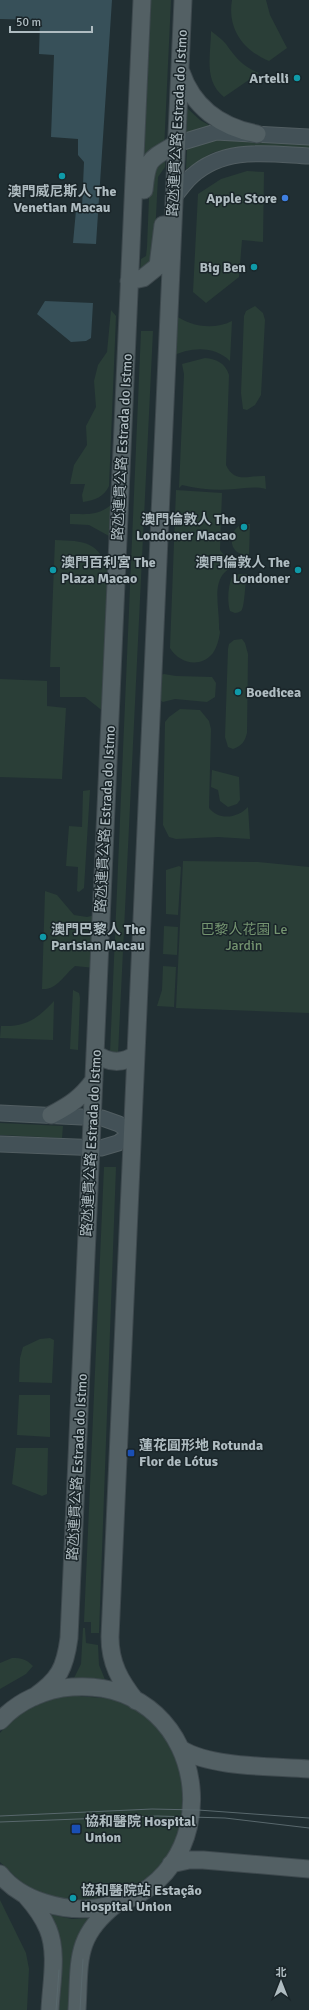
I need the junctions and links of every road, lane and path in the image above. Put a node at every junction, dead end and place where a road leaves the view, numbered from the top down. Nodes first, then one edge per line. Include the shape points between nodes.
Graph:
1 (142, 0) edge
2 (183, 0) edge
3 (180, 68) junction
4 (257, 134) junction
5 (309, 137) edge
6 (176, 144) junction
7 (309, 156) edge
8 (174, 197) junction
9 (131, 240) junction
10 (129, 281) junction
11 (95, 1053) junction
12 (136, 1054) junction
13 (94, 1080) junction
14 (0, 1113) edge
15 (51, 1115) junction
16 (92, 1117) junction
17 (132, 1133) junction
18 (0, 1144) edge
19 (91, 1148) junction
20 (34, 1697) junction
21 (136, 1701) junction
22 (0, 1721) edge
23 (182, 1749) junction
24 (309, 1769) edge
25 (171, 1864) junction
26 (309, 1869) edge
27 (0, 1874) edge
28 (25, 1894) junction
29 (116, 1904) junction
30 (50, 2010) edge
31 (77, 2010) edge

1 - 9 main road, 路氹連貫公路 Estrada do Istmo
2 - 3 main road, 路氹連貫公路 Estrada do Istmo
3 - 4 main road via 186,86 204,109 228,126
3 - 6 main road, 路氹連貫公路 Estrada do Istmo
4 - 5 street
4 - 6 street via 216,132
6 - 8 main road, 路氹連貫公路 Estrada do Istmo
6 - 9 main road via 156,155 146,168 141,221
7 - 8 street via 243,153 219,160 192,176
8 - 10 main road via 163,223 158,266 143,278
8 - 12 main road, 路氹連貫公路 Estrada do Istmo
9 - 10 main road, 路氹連貫公路 Estrada do Istmo
10 - 11 main road, 路氹連貫公路 Estrada do Istmo
11 - 12 main road via 111,1062 129,1060
11 - 13 main road, 路氹連貫公路 Estrada do Istmo
12 - 17 main road, 路氹連貫公路 Estrada do Istmo
13 - 15 main road via 84,1095
13 - 16 main road, 路氹連貫公路 Estrada do Istmo
14 - 15 street
15 - 16 street
16 - 17 street via 119,1124
16 - 19 main road, 路氹連貫公路 Estrada do Istmo
17 - 19 street via 110,1146
17 - 21 main road, 路氹連貫公路 Estrada do Istmo via 110,1651 118,1675
18 - 19 street
19 - 20 main road, 路氹連貫公路 Estrada do Istmo via 69,1638 66,1658 56,1677 50,1686
20 - 21 main road via 59,1688 85,1686 112,1691
20 - 22 main road
21 - 23 main road via 170,1730
23 - 24 main road via 210,1761
23 - 25 main road via 189,1768 192,1808 181,1847
25 - 26 main road via 203,1860
25 - 29 main road via 142,1891
27 - 28 main road
28 - 29 main road via 44,1903 65,1908 86,1909
28 - 30 main road via 49,1931 52,1947
29 - 31 main road via 102,1914 84,1941

